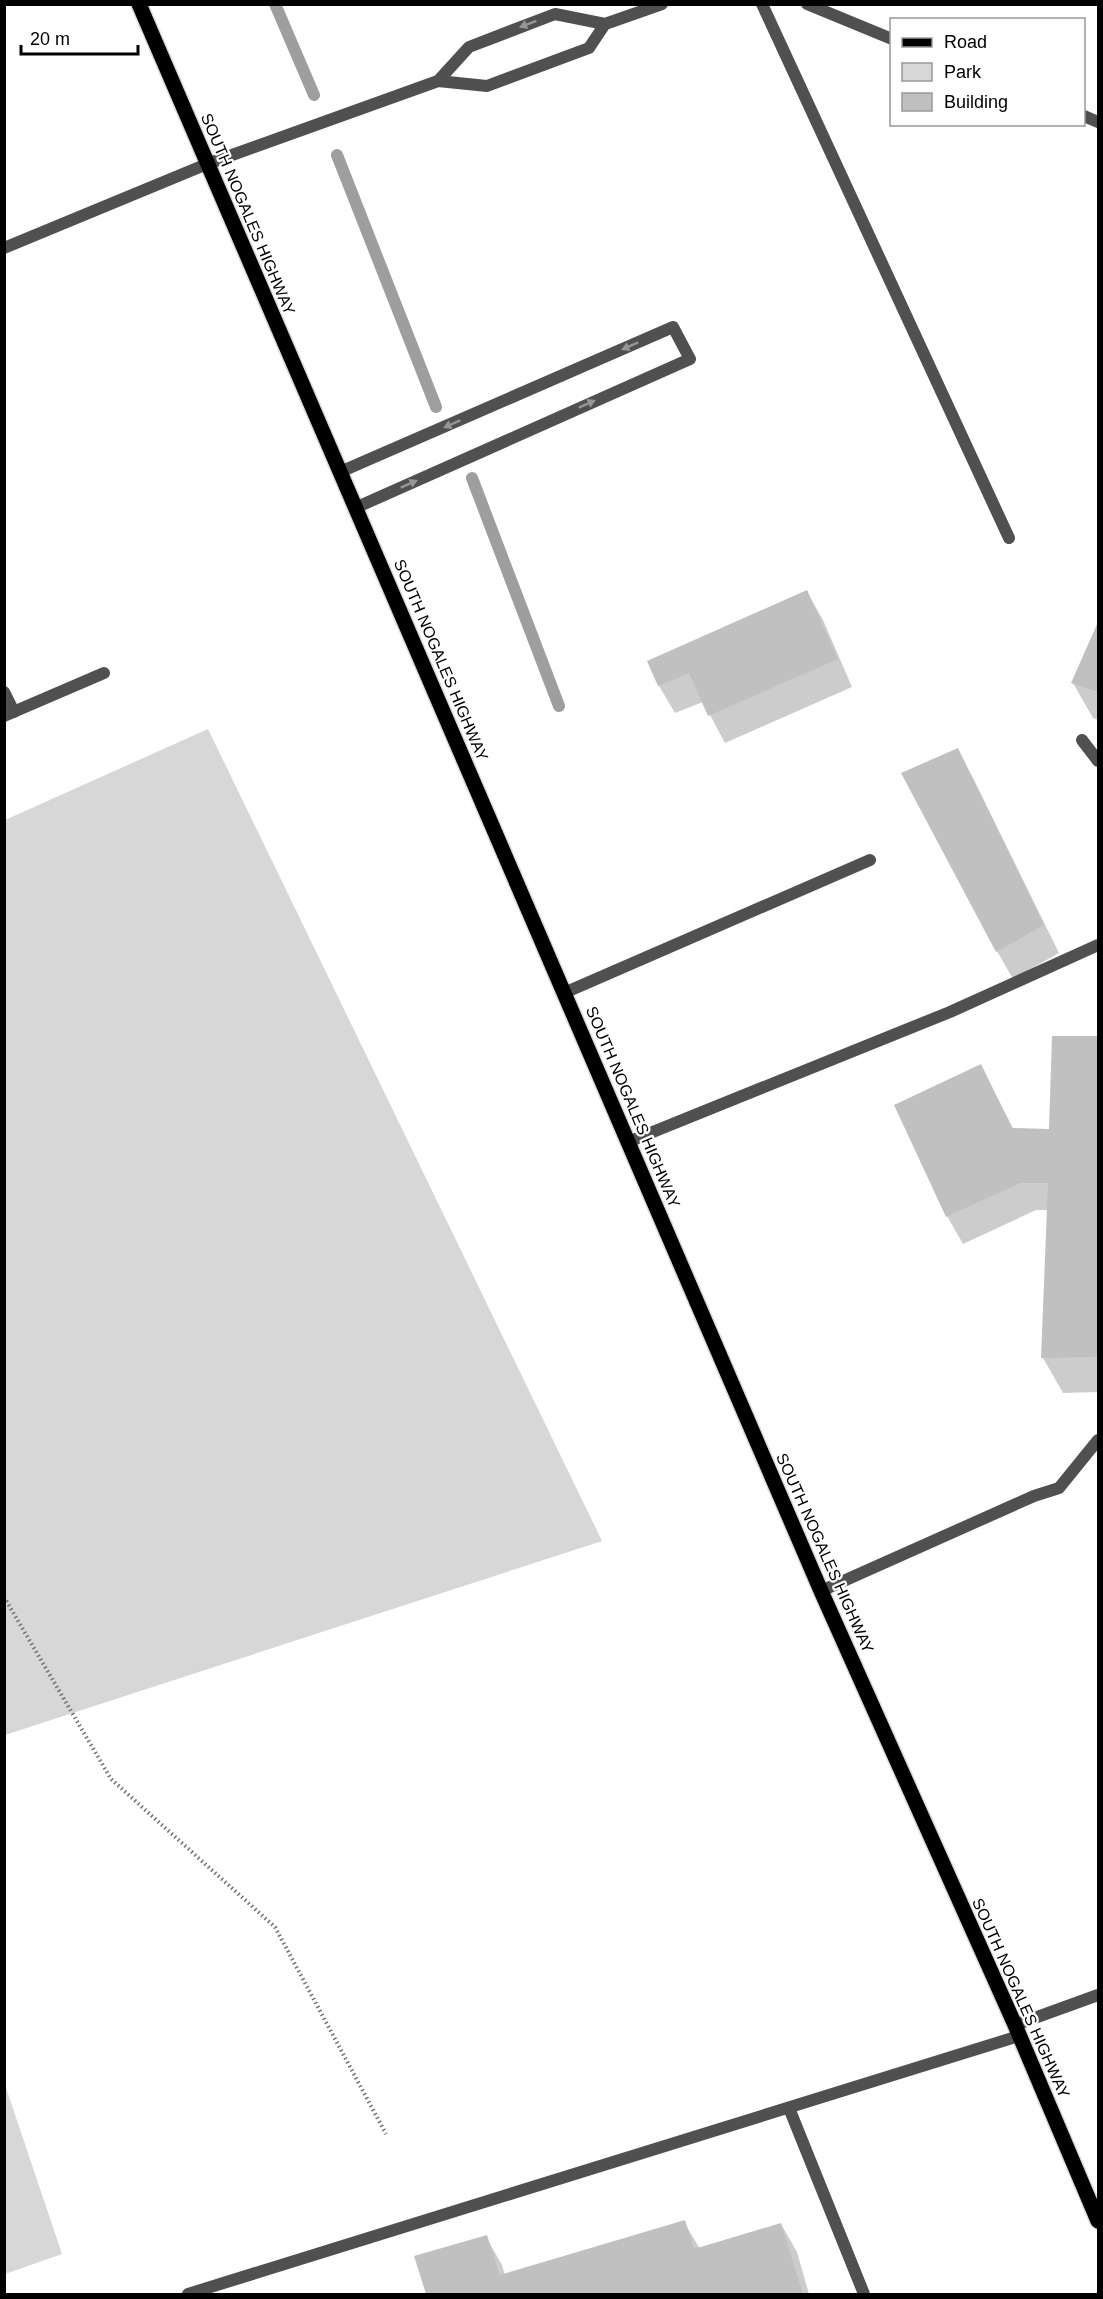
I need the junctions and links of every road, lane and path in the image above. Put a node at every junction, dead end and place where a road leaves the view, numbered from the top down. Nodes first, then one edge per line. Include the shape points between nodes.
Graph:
1 (139, 4) edge
2 (662, 4) edge
3 (762, 4) edge
4 (807, 4) edge
5 (604, 24) junction
6 (890, 39) edge
7 (438, 81) junction
8 (207, 164) junction
9 (4, 248) edge
10 (340, 472) junction
11 (355, 508) junction
12 (1008, 537) dead end
13 (104, 673) dead end
14 (4, 692) edge
15 (9, 714) edge
16 (1082, 740) dead end
17 (1098, 761) edge
18 (870, 860) dead end
19 (1098, 945) edge
20 (564, 993) junction
21 (628, 1142) junction
22 (1098, 1440) edge
23 (821, 1591) junction
24 (4, 1597) edge
25 (1098, 1995) edge
26 (1017, 2030) junction
27 (789, 2108) junction
28 (386, 2134) dead end
29 (1098, 2221) edge
30 (188, 2295) edge
31 (864, 2295) edge

1 - 8 main road, SOUTH NOGALES HIGHWAY
2 - 5 street
3 - 12 street
4 - 6 street
5 - 7 street via 589,48 487,86
5 -> 7 street via 555,14 469,47
7 - 8 street
8 - 9 street
8 - 10 main road, SOUTH NOGALES HIGHWAY
10 - 11 main road, SOUTH NOGALES HIGHWAY
11 -> 10 street via 690,359 673,327
11 - 20 main road, SOUTH NOGALES HIGHWAY
13 - 15 street
14 - 15 street
16 - 17 street
18 - 20 street
19 - 21 street via 950,1012
20 - 21 main road, SOUTH NOGALES HIGHWAY
21 - 23 main road, SOUTH NOGALES HIGHWAY
22 - 23 street via 1059,1488
23 - 26 main road, SOUTH NOGALES HIGHWAY
24 - 28 path via 111,1779 275,1927
25 - 26 street
26 - 27 street
26 - 29 main road, SOUTH NOGALES HIGHWAY
27 - 30 street
27 - 31 street

